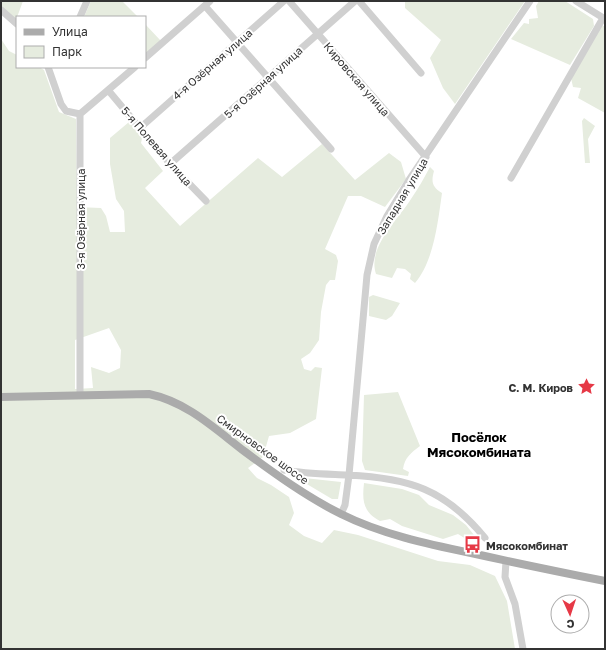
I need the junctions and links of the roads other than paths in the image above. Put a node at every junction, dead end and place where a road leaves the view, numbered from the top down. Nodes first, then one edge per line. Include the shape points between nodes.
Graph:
1 (87, 1) edge
2 (284, 1) edge
3 (289, 1) edge
4 (355, 1) edge
5 (359, 1) edge
6 (530, 1) edge
7 (576, 1) edge
8 (208, 3) edge
9 (1, 10) edge
10 (80, 16) edge
11 (604, 19) edge
12 (16, 23) edge
13 (318, 32) junction
14 (237, 43) junction
15 (146, 57) edge
16 (48, 68) edge
17 (134, 68) edge
18 (421, 73) dead end
19 (268, 79) junction
20 (108, 90) junction
21 (80, 114) junction
22 (140, 128) junction
23 (331, 149) dead end
24 (426, 157) junction
25 (170, 164) junction
26 (511, 178) dead end
27 (206, 201) dead end
28 (80, 395) junction
29 (1, 398) edge
30 (284, 470) dead end
31 (349, 475) junction
32 (341, 514) junction
33 (485, 538) dead end
34 (506, 561) junction
35 (605, 581) edge
36 (523, 649) edge

1 - 10 street
2 - 14 street, 4-я Озёрная улица
3 - 13 street, Кировская улица
4 - 13 street, 5-я Озёрная улица
5 - 18 street
6 - 24 street, Западная улица
7 - 11 street
8 - 14 street
8 - 15 street
9 - 12 street
11 - 26 street
13 - 19 street, 5-я Озёрная улица
13 - 24 street, Кировская улица
14 - 19 street
14 - 22 street, 4-я Озёрная улица
16 - 21 street via 61,104 66,111
17 - 20 street
19 - 23 street
19 - 25 street, 5-я Озёрная улица
20 - 21 street
20 - 22 street, 5-я Полевая улица
21 - 28 street, 3-я Озёрная улица
22 - 25 street, 5-я Полевая улица
24 - 31 street, Западная улица via 382,225 371,254 366,275
25 - 27 street, 5-я Полевая улица
28 - 29 main road, Смирновское шоссе
28 - 32 main road, Смирновское шоссе via 149,394 184,406 297,489
30 - 31 street, Смирновское шоссе
31 - 32 street, Западная улица via 345,505
31 - 33 street, Смирновское шоссе via 387,478 430,491 456,508
32 - 34 main road, Смирновское шоссе via 409,539
34 - 35 main road, Смирновское шоссе
34 - 36 street via 505,577 515,604

